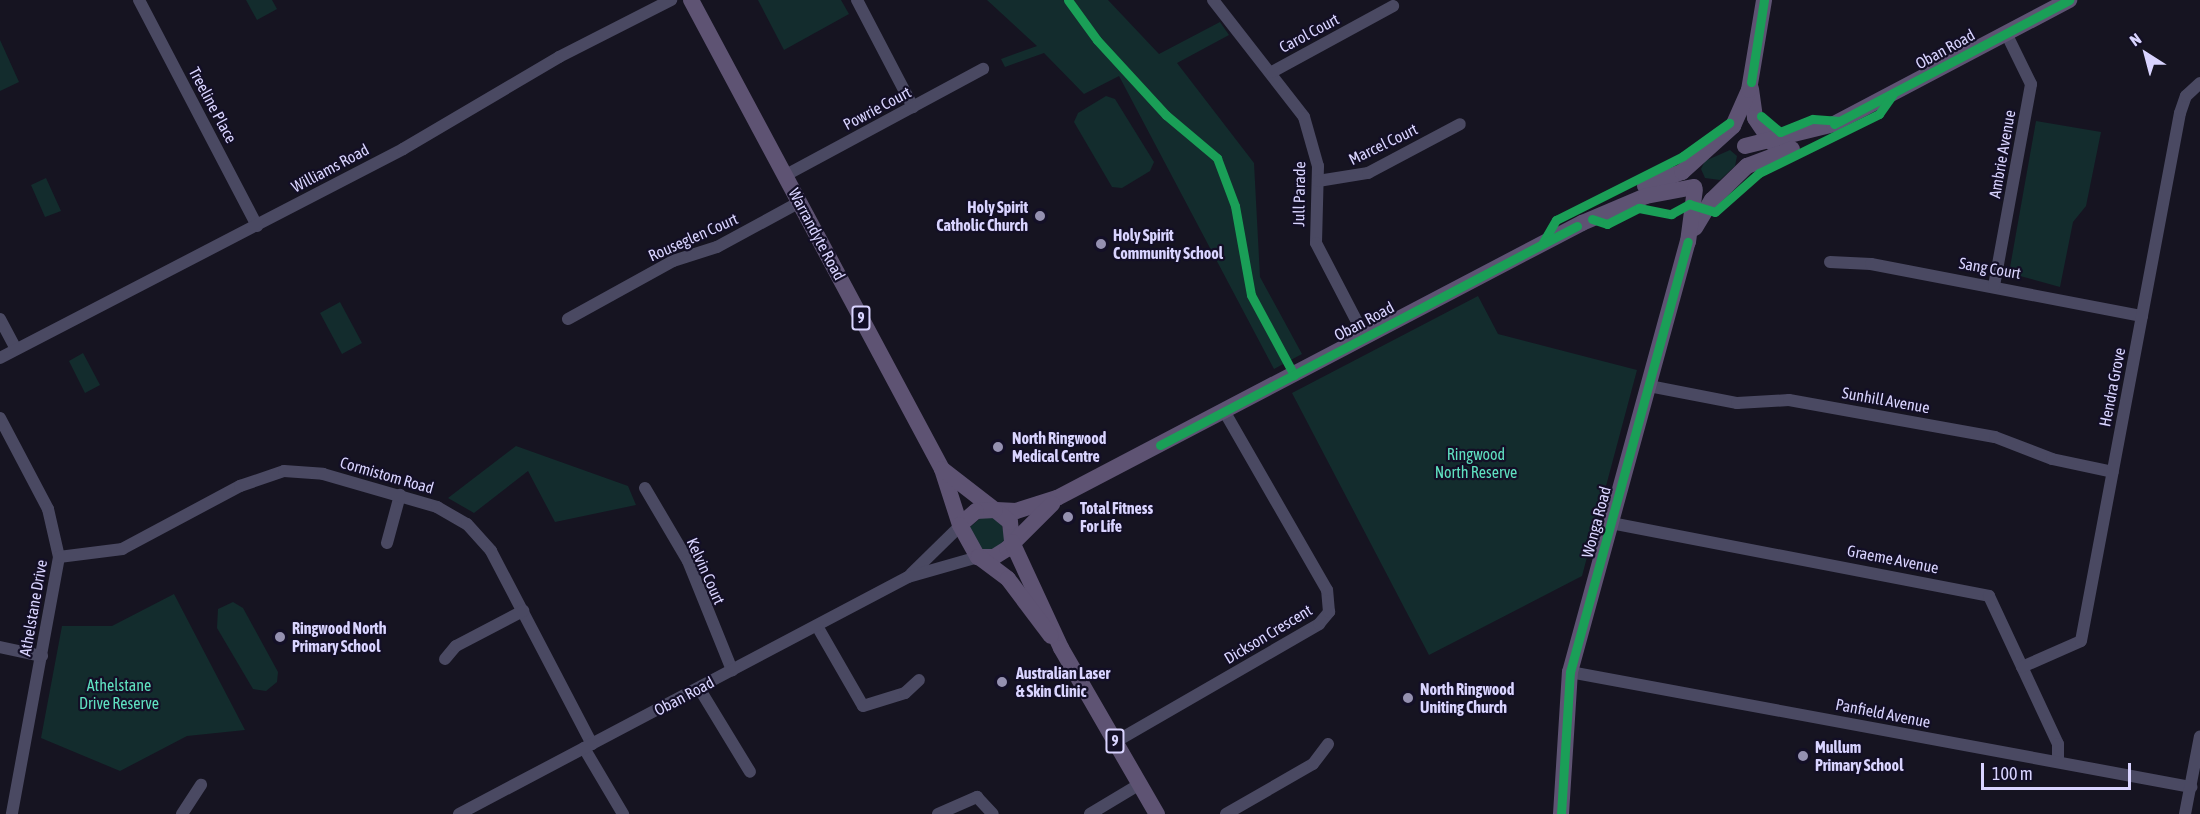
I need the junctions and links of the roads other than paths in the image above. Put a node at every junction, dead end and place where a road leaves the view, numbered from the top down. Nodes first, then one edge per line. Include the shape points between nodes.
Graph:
1 (139, 0) edge
2 (671, 0) edge
3 (691, 0) edge
4 (857, 0) edge
5 (1214, 0) edge
6 (1764, 0) edge
7 (2069, 0) edge
8 (1393, 6) dead end
9 (2006, 33) junction
10 (983, 69) dead end
11 (1272, 72) junction
12 (2200, 82) edge
13 (1750, 86) junction
14 (913, 107) junction
15 (1460, 124) dead end
16 (1834, 124) junction
17 (1772, 143) junction
18 (1745, 145) junction
19 (1695, 160) junction
20 (1746, 167) junction
21 (786, 175) junction
22 (1318, 181) junction
23 (1694, 188) junction
24 (1672, 190) junction
25 (800, 202) junction
26 (1582, 223) junction
27 (257, 226) junction
28 (1688, 239) junction
29 (1830, 262) dead end
30 (1994, 286) junction
31 (2142, 316) junction
32 (0, 319) edge
33 (568, 319) dead end
34 (1365, 337) junction
35 (16, 349) junction
36 (0, 358) edge
37 (1649, 386) junction
38 (1224, 411) junction
39 (0, 418) edge
40 (942, 469) junction
41 (2113, 472) junction
42 (645, 488) dead end
43 (400, 495) junction
44 (1057, 498) junction
45 (995, 510) junction
46 (1611, 524) junction
47 (960, 525) junction
48 (1012, 541) junction
49 (387, 543) dead end
50 (59, 556) junction
51 (979, 557) junction
52 (908, 577) junction
53 (523, 611) junction
54 (817, 626) junction
55 (0, 647) edge
56 (1061, 648) junction
57 (42, 656) junction
58 (445, 659) dead end
59 (2022, 667) junction
60 (732, 670) junction
61 (1570, 672) junction
62 (919, 680) dead end
63 (699, 688) junction
64 (2200, 736) edge
65 (1115, 742) junction
66 (1328, 744) dead end
67 (588, 746) junction
68 (2058, 762) junction
69 (2197, 767) edge
70 (750, 772) dead end
71 (1140, 784) junction
72 (201, 785) dead end
73 (2190, 787) junction
74 (0, 794) edge
75 (14, 797) junction
76 (12, 814) edge
77 (183, 814) edge
78 (459, 814) edge
79 (623, 814) edge
80 (938, 814) edge
81 (993, 814) edge
82 (1090, 814) edge
83 (1157, 814) edge
84 (1226, 814) edge
85 (1561, 814) edge
86 (2186, 814) edge

1 - 27 street, Treeline Place
2 - 27 street, Williams Road
3 - 21 main road, Warrandyte Road / 9
4 - 14 street
5 - 11 street, Jull Parade
6 - 13 main road
7 - 9 main road, Oban Road
8 - 11 street, Carol Court
9 - 16 main road, Oban Road
9 - 30 street, Ambrie Avenue via 2031,84
10 - 14 street, Powrie Court
11 - 22 street, Jull Parade via 1304,117
12 - 31 street, Hendra Grove via 2186,96 2180,113
13 - 17 main road via 1754,115
13 - 18 main road
13 - 19 main road via 1733,126
14 - 21 street, Powrie Court
15 - 22 street, Marcel Court via 1368,172
16 - 17 main road, Oban Road
16 - 20 main road, Oban Road via 1809,142
17 - 18 main road, Oban Road
18 - 19 main road, Oban Road via 1723,144
18 - 20 main road
19 - 23 main road, Wonga Road
19 - 26 main road, Oban Road via 1676,176 1627,193
20 - 23 main road, Oban Road via 1715,189
20 - 28 main road via 1709,204
21 - 25 main road, Warrandyte Road / 9
22 - 34 street, Jull Parade via 1316,243
23 - 24 main road, Oban Road
23 - 28 main road, Wonga Road
24 - 26 main road, Oban Road
24 - 28 main road via 1683,207
25 - 33 street, Rouseglen Court via 717,247 674,261
25 - 40 main road, Warrandyte Road / 9
26 - 34 main road, Oban Road
27 - 35 street, Williams Road
28 - 37 main road, Wonga Road
29 - 30 street, Sang Court
30 - 31 street, Sang Court
31 - 41 street, Hendra Grove
32 - 35 street
34 - 38 main road, Oban Road
35 - 36 street, Williams Road
37 - 41 street, Sunhill Avenue via 1737,403 1789,400 1949,429
37 - 46 main road, Wonga Road
38 - 44 main road, Oban Road
38 - 65 street, Dickson Crescent via 1327,590 1329,612 1319,624
39 - 50 street, Athelstane Drive via 48,509
40 - 45 main road, Warrandyte Road / 9
40 - 47 main road, Warrandyte Road / 9
41 - 59 street, Hendra Grove via 2081,640
42 - 60 street, Kelvin Court via 688,561
43 - 49 street
43 - 50 street, Cormistom Road via 323,474 284,471 240,486 122,549
43 - 53 street, Cormistom Road via 468,524 491,551
44 - 45 main road, Oban Road via 1016,511
44 - 48 main road, Oban Road
45 - 47 main road via 976,511
45 - 48 main road, 9 via 1010,522
46 - 59 street, Graeme Avenue via 1983,593 1989,596
46 - 61 main road, Wonga Road
47 - 51 main road, 9
47 - 52 street, Oban Road
48 - 51 main road via 994,557
48 - 56 main road, 9
50 - 57 street, Athelstane Drive
51 - 52 street, Oban Road
51 - 56 main road, 9 via 1008,579
52 - 54 street, Oban Road
53 - 58 street via 456,646
53 - 67 street, Cormistom Road
54 - 60 street, Oban Road
54 - 62 street via 863,706 906,693
55 - 57 street
56 - 65 main road, 9
57 - 75 street, Athelstane Drive
59 - 68 street, Graeme Avenue via 2058,744
60 - 63 street, Oban Road
61 - 68 street, Panfield Avenue
61 - 85 main road, Wonga Road
63 - 67 street, Oban Road
63 - 70 street
64 - 69 street
65 - 71 main road, 9
66 - 84 street via 1313,765
67 - 78 street, Oban Road
67 - 79 street, Cormistom Road
68 - 73 street, Panfield Avenue
69 - 73 street
71 - 82 street
71 - 83 main road, 9
72 - 77 street
73 - 86 street
74 - 75 street
75 - 76 street, Athelstane Drive
80 - 81 street via 977,797

